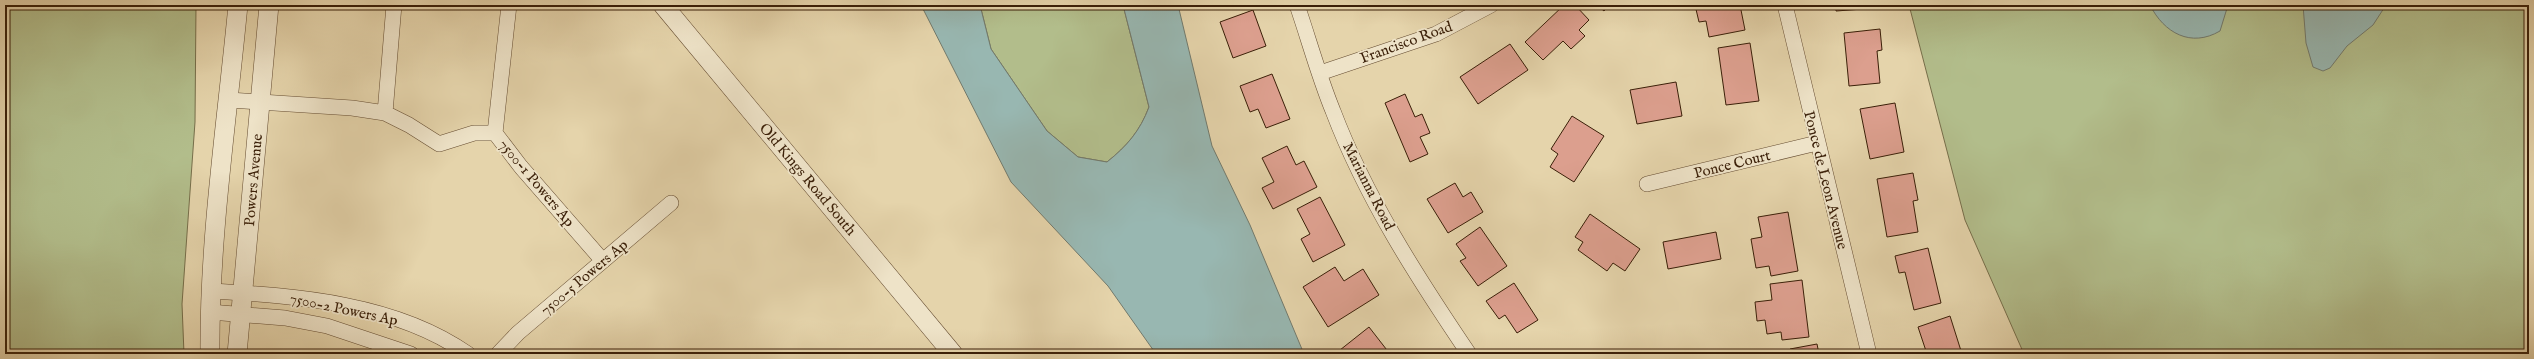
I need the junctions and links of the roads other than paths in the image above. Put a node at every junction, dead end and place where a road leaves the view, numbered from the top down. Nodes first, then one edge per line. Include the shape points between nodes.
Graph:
1 (238, 5) edge
2 (269, 5) edge
3 (394, 5) edge
4 (509, 5) edge
5 (663, 5) edge
6 (1297, 5) edge
7 (1491, 5) edge
8 (1785, 5) edge
9 (1320, 73) junction
10 (229, 100) junction
11 (260, 103) junction
12 (385, 113) junction
13 (495, 133) junction
14 (1817, 143) junction
15 (1647, 184) dead end
16 (671, 202) dead end
17 (603, 261) junction
18 (212, 291) junction
19 (244, 293) junction
20 (210, 312) junction
21 (242, 314) junction
22 (210, 354) edge
23 (238, 354) edge
24 (411, 354) edge
25 (468, 354) edge
26 (498, 354) edge
27 (953, 354) edge
28 (1469, 354) edge
29 (1869, 354) edge

1 - 10 street, Powers Avenue
2 - 11 street, Powers Avenue
3 - 12 street
4 - 13 street
5 - 27 street, Old Kings Road South
6 - 9 street, Marianna Road
7 - 9 street, Francisco Road via 1436,34
8 - 14 street, Ponce de Leon Avenue
9 - 28 street, Marianna Road via 1333,111 1375,202 1405,255
10 - 11 street, 7500-1 Powers Ap
10 - 18 street, Powers Avenue
11 - 12 street, 7500-1 Powers Ap via 352,108
11 - 19 street, Powers Avenue
12 - 13 street, 7500-1 Powers Ap via 439,144 474,133
13 - 17 street, 7500-1 Powers Ap via 521,167
14 - 15 street, Ponce Court
14 - 29 street, Ponce de Leon Avenue
16 - 17 street, 7500-5 Powers Ap
17 - 26 street, 7500-5 Powers Ap via 518,333
18 - 19 street, 7500-2 Powers Ap
18 - 20 street, Powers Avenue
19 - 21 street, Powers Avenue
19 - 25 street, 7500-2 Powers Ap via 307,298 382,314 421,327
20 - 21 street, 7500-2 Powers Ap
20 - 22 street, Powers Avenue
21 - 23 street, Powers Avenue
21 - 24 street, 7500-2 Powers Ap via 286,318 327,326

